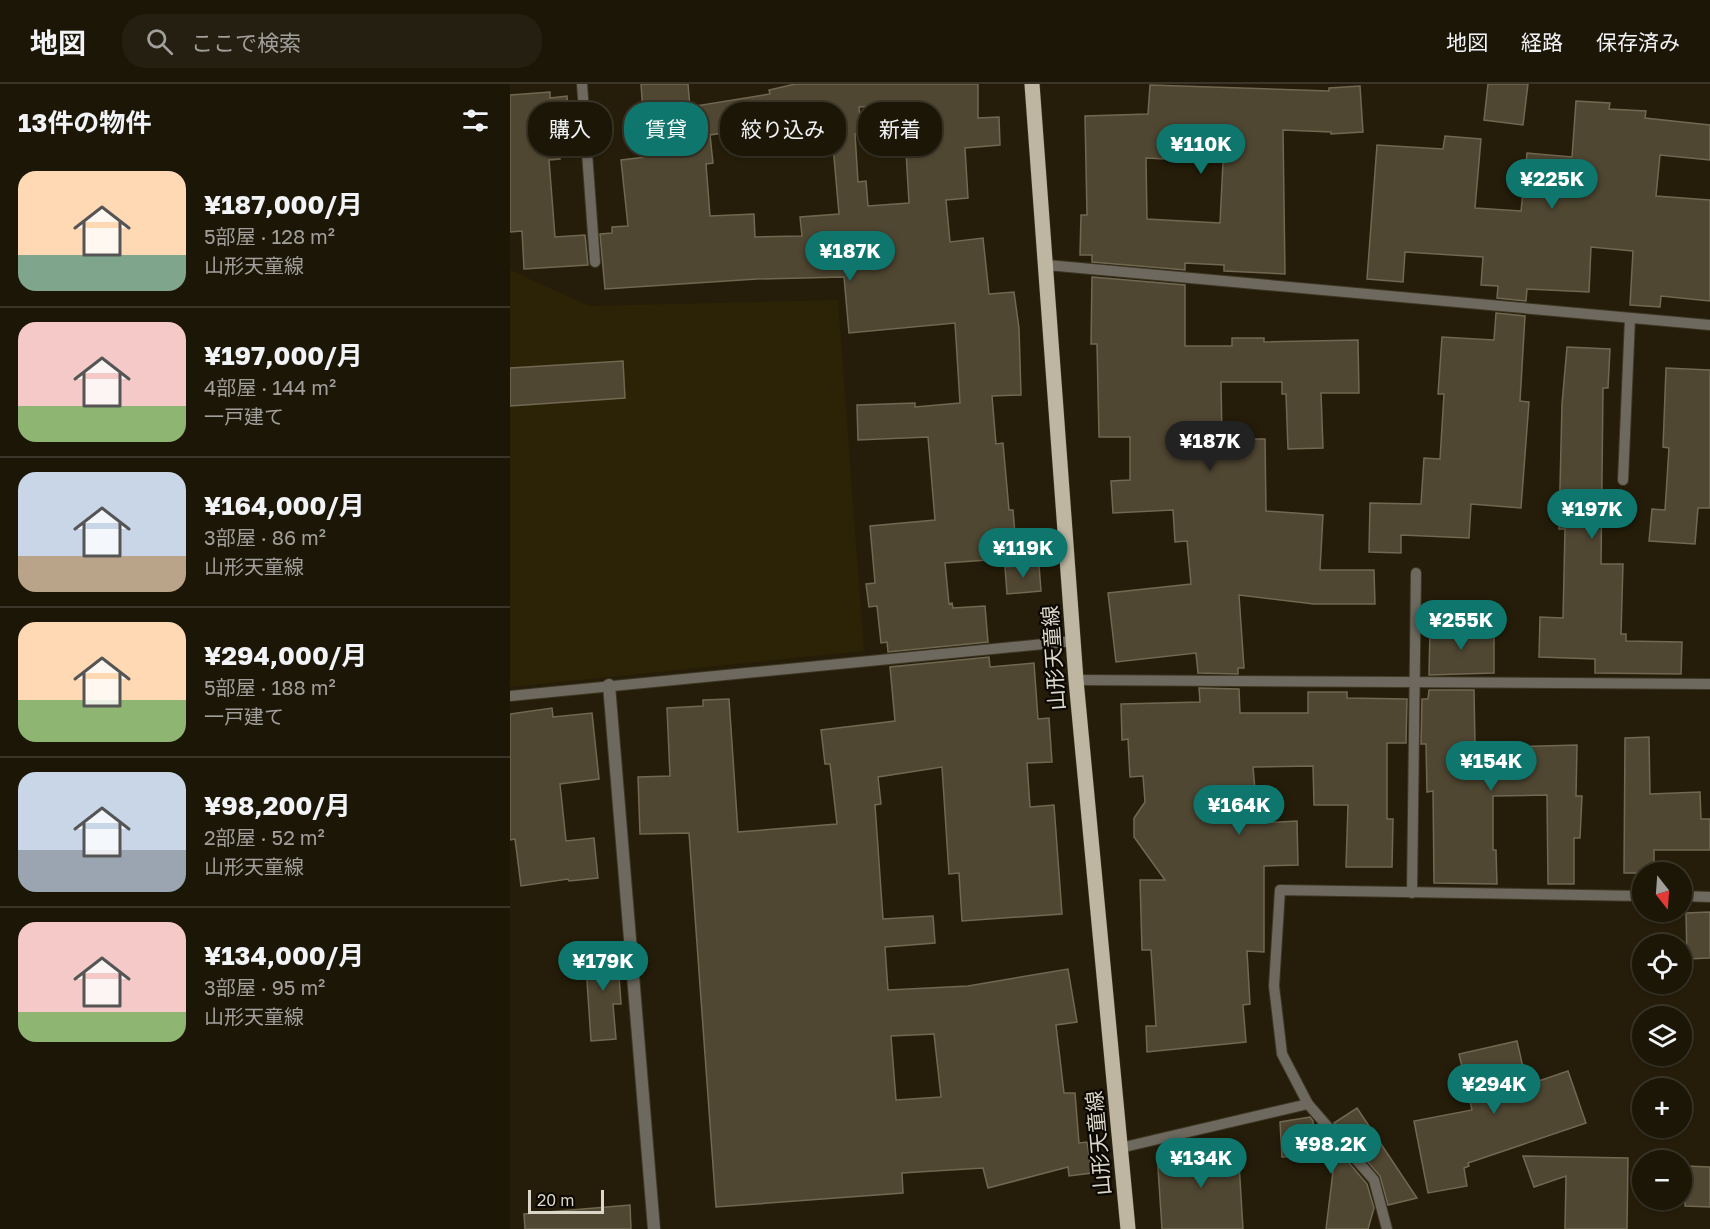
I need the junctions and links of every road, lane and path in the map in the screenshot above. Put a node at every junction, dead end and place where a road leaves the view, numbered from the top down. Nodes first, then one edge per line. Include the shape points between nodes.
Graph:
1 (582, 84) edge
2 (1032, 84) edge
3 (595, 262) dead end
4 (1047, 266) junction
5 (1630, 318) junction
6 (1710, 325) edge
7 (1623, 480) dead end
8 (1416, 573) dead end
9 (1074, 641) junction
10 (1076, 680) junction
11 (1413, 681) junction
12 (1710, 684) edge
13 (609, 685) junction
14 (510, 696) edge
15 (1412, 893) junction
16 (1632, 896) edge
17 (1692, 896) edge
18 (1710, 897) edge
19 (1308, 1104) junction
20 (1120, 1148) junction
21 (654, 1229) edge
22 (1128, 1229) edge
23 (1387, 1229) edge

1 - 3 lane
2 - 4 main road, 山形天童線
4 - 5 lane
4 - 9 main road, 山形天童線
5 - 6 lane
5 - 7 lane
8 - 11 lane
9 - 10 main road, 山形天童線
9 - 13 lane
10 - 11 lane
10 - 20 main road, 山形天童線
11 - 12 lane
11 - 15 lane
13 - 14 lane
13 - 21 street
15 - 16 lane
15 - 19 lane via 1280,890 1274,986 1282,1054
17 - 18 lane
19 - 20 lane
19 - 23 lane via 1374,1180
20 - 22 main road, 山形天童線

